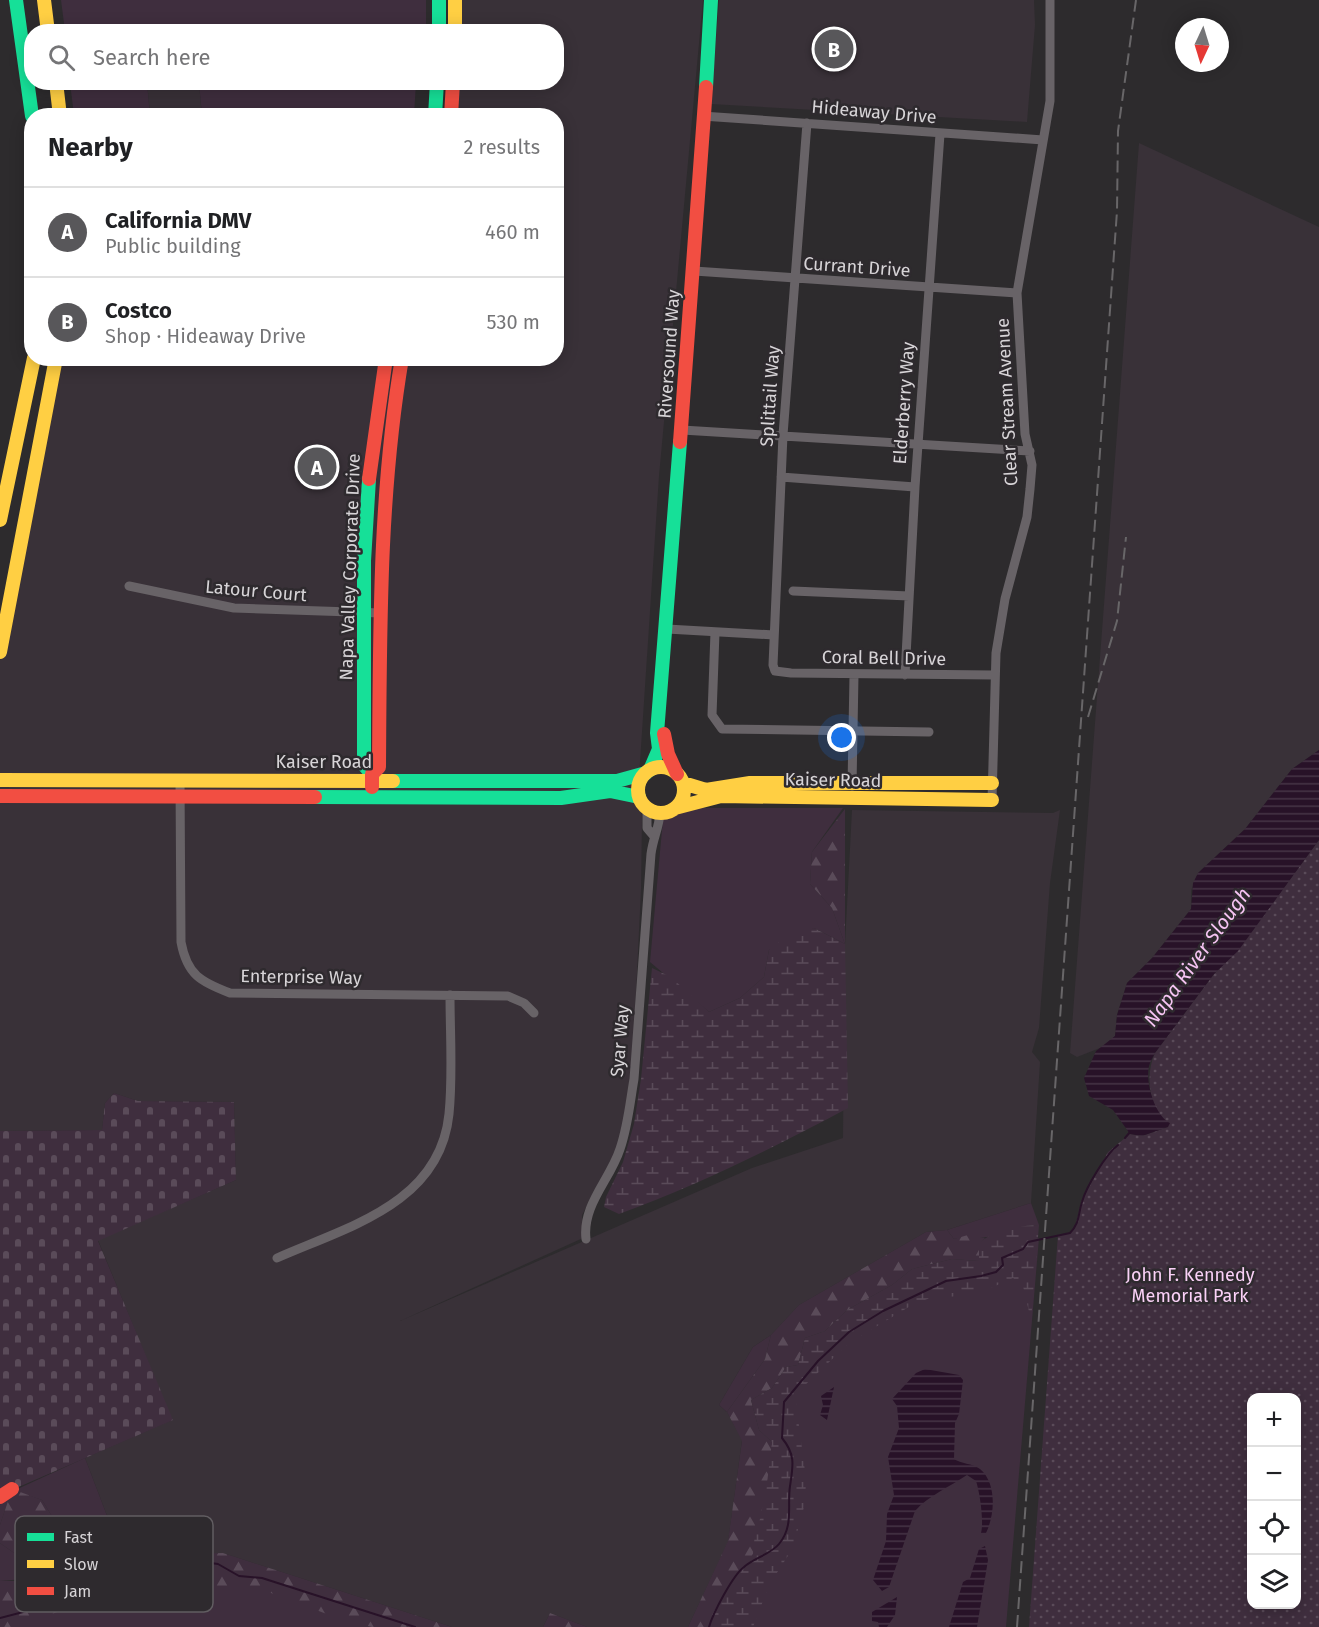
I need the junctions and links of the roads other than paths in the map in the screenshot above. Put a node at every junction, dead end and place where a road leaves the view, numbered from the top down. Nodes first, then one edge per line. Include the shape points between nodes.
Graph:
1 (16, 0) edge
2 (44, 0) edge
3 (439, 0) edge
4 (455, 0) edge
5 (711, 0) edge
6 (1050, 0) edge
7 (47, 24) edge
8 (439, 24) edge
9 (455, 24) edge
10 (24, 58) edge
11 (28, 90) edge
12 (57, 90) edge
13 (437, 90) edge
14 (453, 90) edge
15 (31, 108) edge
16 (59, 108) edge
17 (435, 108) edge
18 (451, 108) edge
19 (702, 116) junction
20 (807, 123) junction
21 (940, 134) junction
22 (1043, 141) junction
23 (694, 271) junction
24 (796, 279) junction
25 (929, 289) junction
26 (1017, 293) junction
27 (32, 366) edge
28 (54, 366) edge
29 (385, 366) edge
30 (401, 366) edge
31 (682, 430) junction
32 (783, 435) junction
33 (918, 444) junction
34 (1030, 451) junction
35 (781, 477) junction
36 (915, 487) junction
37 (0, 520) edge
38 (129, 586) dead end
39 (793, 591) dead end
40 (909, 596) junction
41 (364, 613) junction
42 (381, 613) junction
43 (667, 629) junction
44 (716, 632) junction
45 (774, 635) junction
46 (0, 652) edge
47 (775, 671) joint
48 (854, 675) junction
49 (905, 675) junction
50 (994, 675) junction
51 (660, 711) junction
52 (851, 731) junction
53 (929, 732) dead end
54 (648, 771) junction
55 (372, 777) junction
56 (680, 778) junction
57 (0, 780) edge
58 (180, 780) junction
59 (852, 781) junction
60 (993, 783) junction
61 (0, 796) edge
62 (371, 796) junction
63 (851, 798) junction
64 (181, 799) junction
65 (992, 800) joint
66 (648, 806) junction
67 (675, 808) junction
68 (450, 995) junction
69 (534, 1013) dead end
70 (586, 1239) dead end
71 (278, 1258) dead end

1 - 10 street
2 - 7 street
3 - 8 street
4 - 9 street
5 - 19 street, Riversound Way
6 - 22 street, Clear Stream Avenue via 1050,101
11 - 15 street
12 - 16 street
13 - 17 street
14 - 18 street
19 - 20 street, Hideaway Drive
19 - 23 street, Riversound Way
20 - 21 street, Hideaway Drive
20 - 24 street, Splittail Way
21 - 22 street, Hideaway Drive
21 - 25 street, Elderberry Way
22 - 26 street, Clear Stream Avenue
23 - 24 street, Currant Drive
23 - 31 street, Riversound Way
24 - 25 street, Currant Drive
24 - 32 street, Splittail Way
25 - 26 street, Currant Drive
25 - 33 street, Elderberry Way
26 - 34 street, Clear Stream Avenue via 1025,434
27 - 37 street
28 - 46 street
29 - 41 street, Napa Valley Corporate Drive via 366,502
30 - 42 street, Napa Valley Corporate Drive via 387,448 381,528
31 - 32 street
31 - 43 street, Riversound Way
32 - 33 street
32 - 35 street, Splittail Way
33 - 34 street
33 - 36 street, Elderberry Way
34 - 50 street, Clear Stream Avenue via 1027,517 1005,599
35 - 36 street
35 - 45 street, Splittail Way
36 - 40 street, Elderberry Way
38 - 41 street, Latour Court via 234,608
39 - 40 street
40 - 49 street, Elderberry Way
41 - 42 street, Latour Court
41 - 55 street, Napa Valley Corporate Drive via 364,765
42 - 55 street, Napa Valley Corporate Drive via 379,767
43 - 44 street
43 - 51 street, Riversound Way
44 - 45 street
44 - 52 street via 712,715 722,729
45 - 47 street, Splittail Way
47 - 48 street, Coral Bell Drive
48 - 49 street, Coral Bell Drive
48 - 52 street
49 - 50 street, Coral Bell Drive
50 - 60 street, Clear Stream Avenue
51 - 54 street, Riversound Way via 659,750
51 - 56 street, Riversound Way via 668,754
52 - 53 street
52 - 59 street
54 - 55 street, Kaiser Road via 617,781
54 - 56 street via 664,767
54 - 66 street via 639,784
55 - 58 street, Kaiser Road
55 - 62 street, Napa Valley Corporate Drive
56 - 59 street, Kaiser Road via 706,790 750,783
56 - 67 street via 682,799
57 - 58 street, Kaiser Road
58 - 64 street, Enterprise Way
59 - 60 street, Kaiser Road
59 - 63 street
60 - 65 street, Clear Stream Avenue
61 - 64 street, Kaiser Road
62 - 64 street, Kaiser Road
62 - 66 street, Kaiser Road via 561,798 612,790 625,791
63 - 65 street, Kaiser Road
63 - 67 street, Kaiser Road via 721,796
64 - 68 street, Enterprise Way via 181,942 186,963 206,984 230,993
66 - 67 street
66 - 70 street, Syar Way via 659,828 653,835 634,1079 615,1162 587,1214
68 - 69 street, Enterprise Way via 508,996
68 - 71 street via 449,1115 444,1138 428,1170 386,1209

